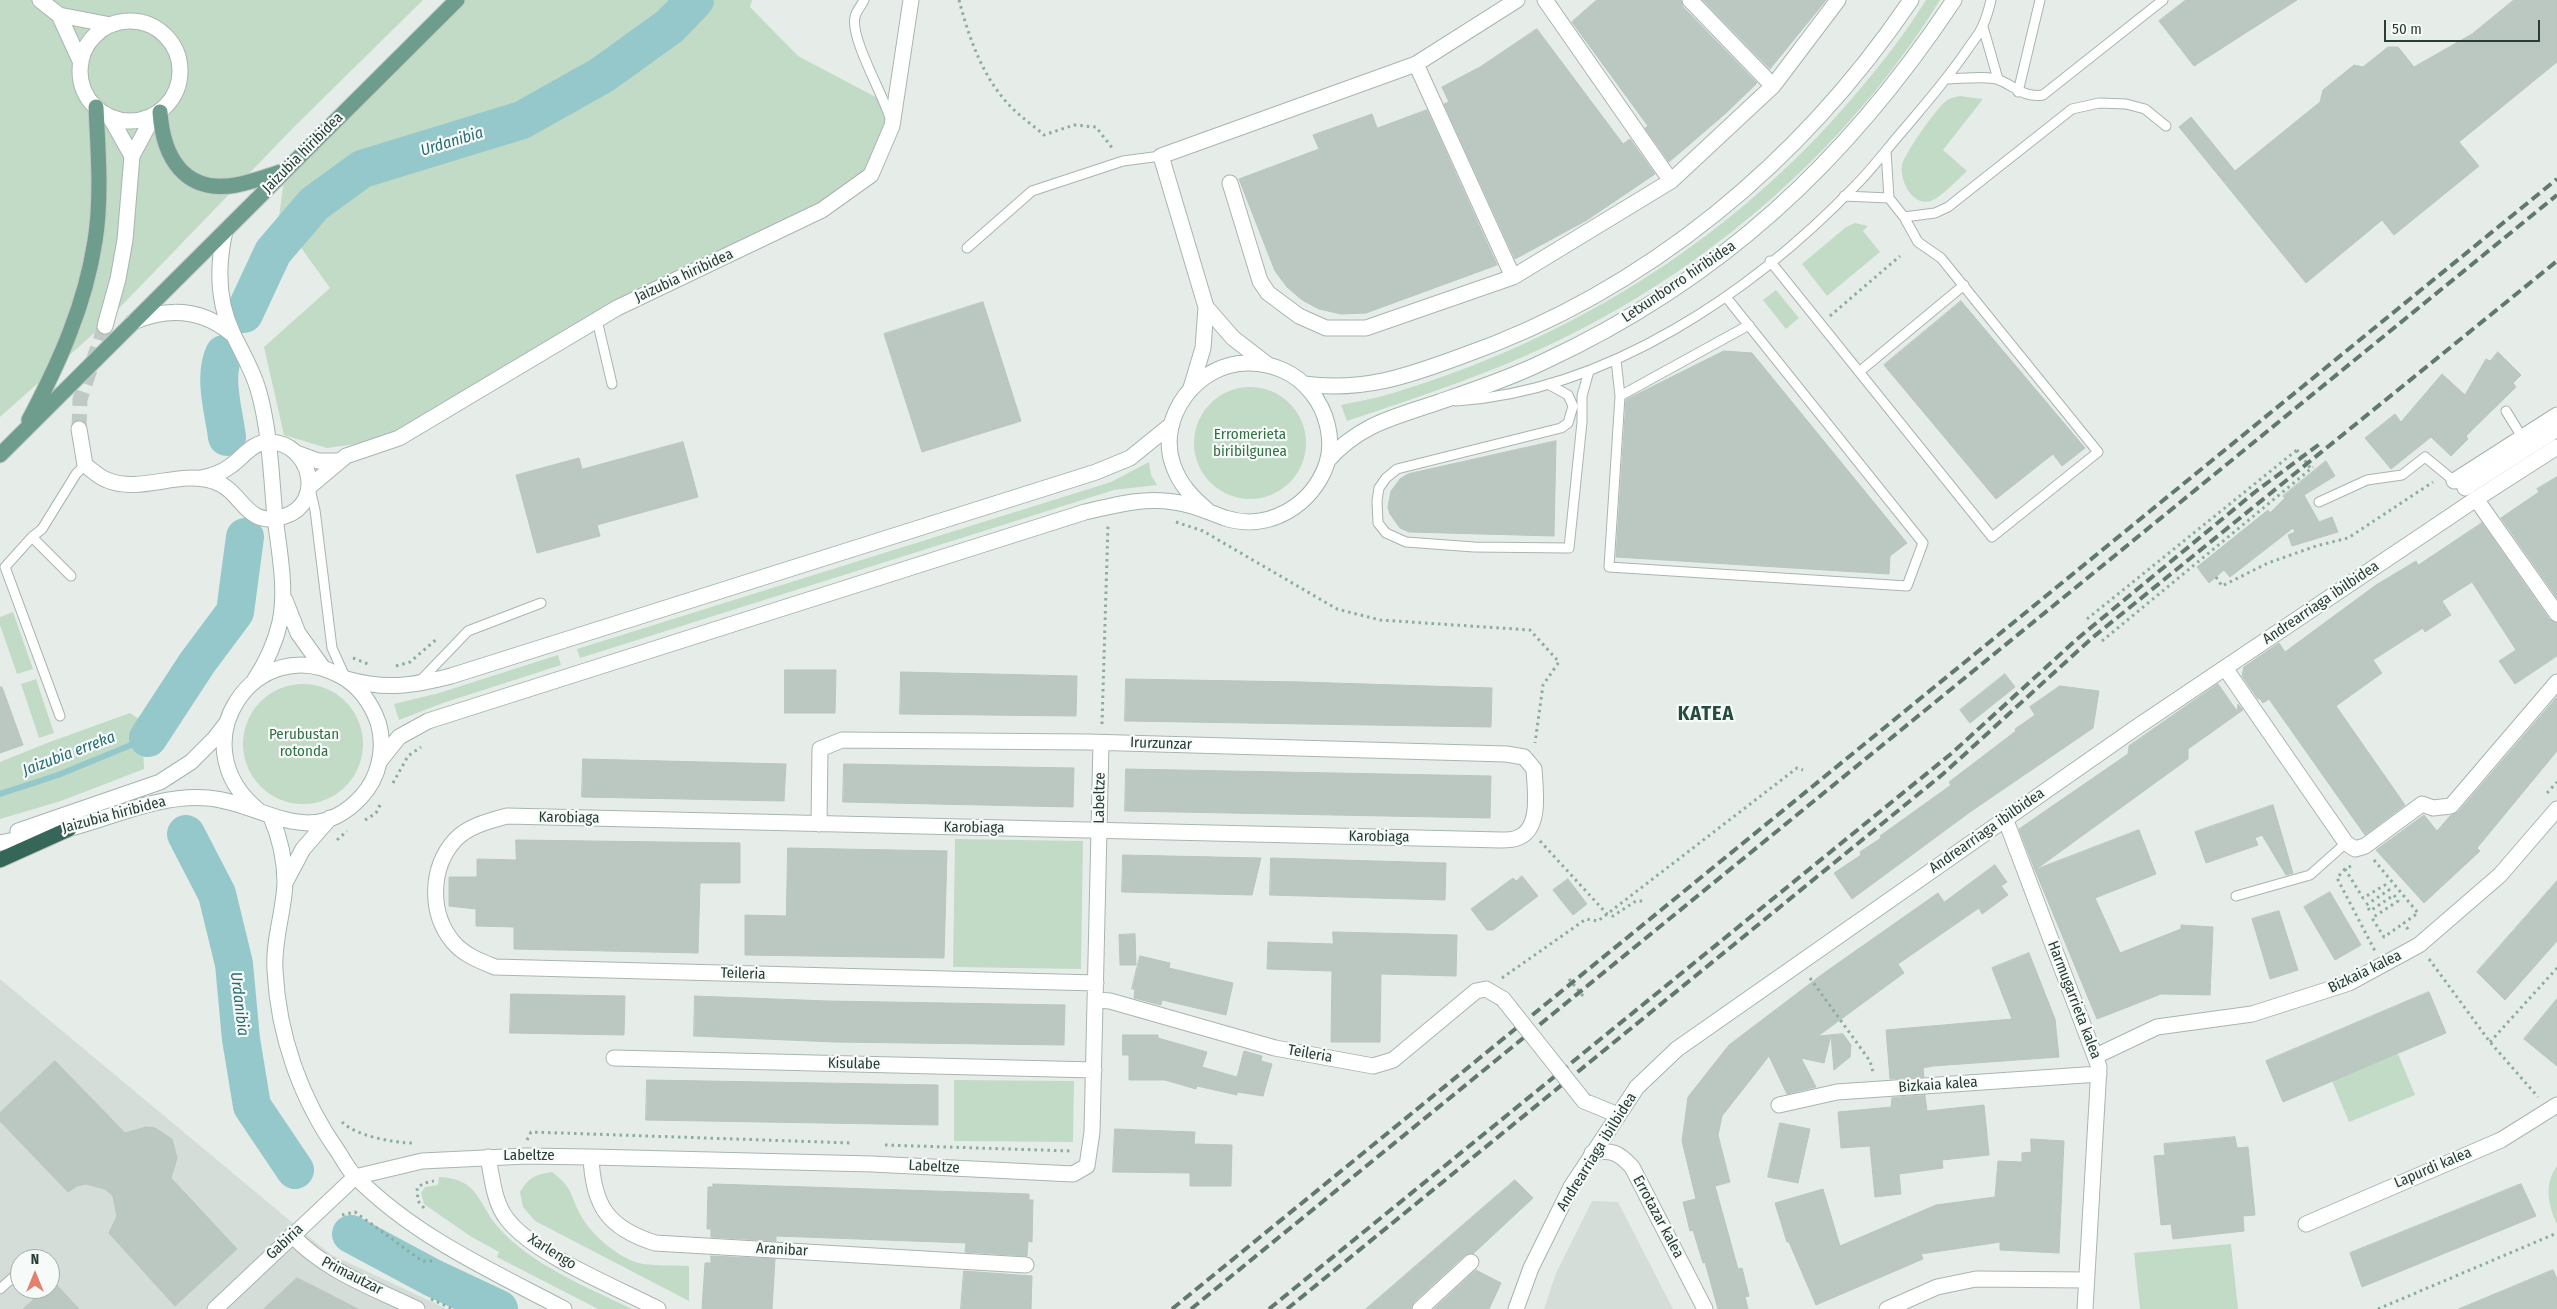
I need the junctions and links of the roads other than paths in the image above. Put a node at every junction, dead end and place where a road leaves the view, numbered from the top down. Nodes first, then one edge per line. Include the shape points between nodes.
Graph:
1 (40, 0) edge
2 (457, 0) edge
3 (864, 0) edge
4 (911, 0) edge
5 (1517, 0) edge
6 (1545, 0) edge
7 (1690, 0) edge
8 (1838, 0) edge
9 (1911, 0) edge
10 (1954, 0) edge
11 (1991, 0) edge
12 (2040, 0) edge
13 (2163, 0) edge
14 (59, 14) junction
15 (111, 25) junction
16 (1983, 27) junction
17 (81, 63) junction
18 (1416, 64) junction
19 (1947, 79) junction
20 (1998, 79) junction
21 (1774, 86) junction
22 (2018, 92) junction
23 (96, 107) junction
24 (157, 113) junction
25 (110, 117) junction
26 (892, 126) junction
27 (2166, 126) dead end
28 (1886, 151) junction
29 (132, 156) junction
30 (1161, 156) junction
31 (285, 171) junction
32 (1671, 181) junction
33 (1230, 184) dead end
34 (1844, 196) junction
35 (1889, 198) junction
36 (1904, 217) junction
37 (225, 231) junction
38 (967, 248) dead end
39 (1770, 262) junction
40 (1513, 277) junction
41 (1964, 285) junction
42 (1726, 297) junction
43 (1206, 307) junction
44 (597, 320) junction
45 (133, 322) junction
46 (1749, 325) junction
47 (105, 326) tunnel mouth
48 (233, 335) junction
49 (1616, 360) junction
50 (1268, 365) junction
51 (1589, 371) junction
52 (1859, 372) junction
53 (612, 384) dead end
54 (1304, 384) junction
55 (1548, 384) junction
56 (1191, 388) junction
57 (1620, 396) junction
58 (1439, 402) junction
59 (2506, 411) dead end
60 (2557, 416) edge
61 (1172, 424) junction
62 (79, 429) tunnel mouth
63 (2557, 429) edge
64 (21, 435) junction
65 (2522, 437) junction
66 (268, 442) junction
67 (2557, 447) edge
68 (299, 454) junction
69 (0, 455) edge
70 (239, 459) junction
71 (1328, 460) junction
72 (338, 461) junction
73 (85, 465) junction
74 (202, 478) junction
75 (2460, 485) junction
76 (309, 487) junction
77 (234, 494) junction
78 (2319, 502) dead end
79 (1207, 510) junction
80 (276, 519) junction
81 (32, 537) junction
82 (3, 569) edge
83 (70, 576) dead end
84 (282, 587) junction
85 (541, 603) dead end
86 (2557, 614) edge
87 (322, 668) junction
88 (2225, 668) junction
89 (346, 679) junction
90 (2557, 682) edge
91 (252, 684) junction
92 (416, 685) junction
93 (60, 716) dead end
94 (226, 724) junction
95 (1101, 742) junction
96 (379, 762) junction
97 (2557, 809) edge
98 (264, 813) junction
99 (330, 818) junction
100 (2005, 818) junction
101 (819, 824) junction
102 (70, 828) junction
103 (1530, 829) joint
104 (1100, 831) junction
105 (0, 838) edge
106 (0, 843) edge
107 (2346, 843) junction
108 (0, 860) edge
109 (285, 885) junction
110 (434, 892) joint
111 (2236, 896) dead end
112 (1096, 983) junction
113 (1096, 1000) junction
114 (2096, 1056) junction
115 (614, 1058) dead end
116 (1094, 1070) junction
117 (2099, 1074) junction
118 (1779, 1106) dead end
119 (2553, 1108) edge
120 (1618, 1115) junction
121 (1592, 1153) junction
122 (488, 1157) junction
123 (591, 1157) junction
124 (355, 1176) junction
125 (2306, 1224) dead end
126 (292, 1235) junction
127 (1471, 1262) dead end
128 (1026, 1265) dead end
129 (10, 1280) edge
130 (2086, 1280) junction
131 (0, 1289) edge
132 (215, 1309) edge
133 (417, 1309) edge
134 (564, 1309) edge
135 (658, 1309) edge
136 (1420, 1309) edge
137 (1516, 1309) edge
138 (1705, 1309) edge
139 (1887, 1309) edge
140 (2085, 1309) edge

1 - 14 street
2 - 31 main road, Jaizubia hiribidea
3 - 26 lane via 855,17 857,40 885,102
4 - 26 street, Jaizubia hiribidea
5 - 18 street
6 - 32 street
7 - 21 street
8 - 21 street
9 - 54 street via 1859,73 1789,150 1711,219 1623,279 1529,329 1430,368 1366,385
10 - 58 street, Letxunborro hiribidea via 1855,133 1789,198 1733,246 1657,300 1593,337 1543,362
11 - 16 lane
12 - 22 lane
13 - 22 lane via 2042,95 2033,97
14 - 15 street
14 - 17 street
15 - 17 street via 96,34 86,47
15 - 24 street via 129,21 148,24 164,33 175,48 181,66 179,84 172,100
16 - 19 lane
16 - 20 lane
17 - 23 street via 86,95
18 - 30 street
18 - 40 street
19 - 20 lane
19 - 28 lane
20 - 22 lane
21 - 32 street
23 - 25 street
23 - 64 main road via 99,179 96,231 84,297 59,363
24 - 25 street via 140,120
24 - 29 street
24 - 31 main road via 168,153 193,181 235,186
25 - 29 street
26 - 44 street, Jaizubia hiribidea via 871,175 822,210
27 - 36 lane via 2145,108 2126,104 2099,103 2072,109 1948,207 1935,213
28 - 34 lane
28 - 35 lane
29 - 47 street via 125,240
30 - 38 lane via 1123,161 1032,192
30 - 43 street
31 - 37 main road, Jaizubia hiribidea
32 - 40 street
33 - 40 street via 1260,281 1268,293 1299,316 1326,328 1366,328
34 - 35 lane
34 - 39 lane
35 - 36 lane
36 - 41 lane via 1918,242 1941,258
37 - 45 main road
37 - 48 street, Jaizubia hiribidea via 219,282
39 - 42 lane
39 - 52 lane
41 - 52 lane
41 - 52 lane via 2098,452 1992,537
42 - 46 lane
42 - 49 lane via 1674,330
43 - 50 street via 1233,338
43 - 56 street via 1203,348
44 - 53 lane
44 - 72 street, Jaizubia hiribidea via 399,438 354,452
45 - 48 street, Jaizubia hiribidea via 160,313 187,312 212,320
45 - 64 main road
46 - 57 lane
46 - 57 lane via 1923,543 1907,586 1609,567
48 - 66 street, Jaizubia hiribidea via 258,388
49 - 51 lane
49 - 57 lane
50 - 54 street via 1288,372
50 - 56 street via 1247,362 1227,366 1208,374
51 - 55 lane
51 - 55 lane via 1582,396 1569,548 1406,542 1386,533 1378,523 1376,501 1379,488 1397,469 1561,428 1568,423 1573,406 1568,395
54 - 71 street via 1318,400 1326,419 1330,439
55 - 58 lane via 1488,399
56 - 61 street via 1179,405
58 - 71 street, Letxunborro hiribidea via 1366,428
59 - 65 lane
60 - 65 street
61 - 79 street via 1170,444 1180,482
61 - 92 street via 1130,458 1096,472
62 - 73 street
63 - 75 street
64 - 69 main road
65 - 75 street
66 - 68 street via 280,443
66 - 70 street via 246,451
66 - 80 street, Jaizubia hiribidea
67 - 75 street, Andrearriaga ibilbidea
68 - 72 street via 318,461
68 - 76 street via 309,475
70 - 74 street via 222,472
70 - 77 street via 232,481
71 - 79 street via 1314,490 1298,506 1277,517 1252,522 1226,518
72 - 76 street, Jaizubia hiribidea
73 - 74 street via 107,480 128,484
73 - 81 lane via 42,529
74 - 77 street via 220,483
75 - 78 lane via 2425,457 2402,475 2367,480
75 - 86 street
75 - 88 street, Andrearriaga ibilbidea
76 - 80 street, Jaizubia hiribidea via 298,508
76 - 89 lane via 315,510 332,648
77 - 80 street via 251,514
79 - 96 street via 1176,502 1148,500 1085,512 428,721 399,737
80 - 84 street, Jaizubia hiribidea
81 - 82 lane
81 - 83 lane
82 - 93 lane
84 - 87 street, Jaizubia hiribidea via 298,634
84 - 91 street, Jaizubia hiribidea via 276,637
85 - 92 lane via 468,631
87 - 89 street, Jaizubia hiribidea
87 - 91 street, Jaizubia hiribidea via 285,668 273,671
88 - 100 street, Andrearriaga ibilbidea
88 - 107 street
89 - 92 street via 382,686
89 - 96 street, Jaizubia hiribidea via 364,695 376,716 381,739
90 - 107 street via 2451,806 2433,808 2422,804 2365,846 2355,849
91 - 94 street, Jaizubia hiribidea via 236,702
94 - 98 street, Jaizubia hiribidea via 223,748 228,772 240,793
94 - 105 street, Jaizubia hiribidea via 204,751 160,782
95 - 101 street, Irurzunzar via 842,740 820,749
95 - 103 street, Irurzunzar via 1524,757 1534,769 1535,808
95 - 104 street, Labeltze
96 - 99 street, Jaizubia hiribidea via 361,796 352,806
97 - 114 street, Bizkaia kalea via 2500,874 2419,945 2349,983 2252,1014 2157,1028
98 - 99 street, Jaizubia hiribidea via 306,823
98 - 102 street, Jaizubia hiribidea via 216,799 174,799
98 - 109 street via 282,848
99 - 109 street via 303,849
100 - 114 street, Harmugarrieta kalea
100 - 120 street, Andrearriaga ibilbidea via 1677,1049 1637,1087
101 - 104 street, Karobiaga
101 - 110 street, Karobiaga via 507,816 477,825 456,839 442,860
102 - 106 street, Jaizubia hiribidea
102 - 108 highway
103 - 104 street, Karobiaga via 1518,838 1501,840
104 - 112 street, Labeltze
107 - 111 lane via 2310,875
109 - 124 street via 274,968 277,997 294,1072 320,1128
110 - 112 street, Teileria via 440,922 453,942 470,956 495,967
112 - 113 street, Labeltze
113 - 116 street, Labeltze
113 - 120 street, Teileria, bridge via 1110,1001 1275,1048 1373,1066 1393,1060 1476,990 1486,989 1503,999 1584,1101
114 - 117 street, Harmugarrieta kalea
115 - 116 street, Kisulabe
116 - 123 street, Labeltze via 1091,1152 1087,1166 1073,1174 872,1164
117 - 118 street, Bizkaia kalea via 1836,1092
117 - 130 street, Harmugarrieta kalea
119 - 125 street, Lapurdi kalea via 2501,1140
120 - 121 street, Andrearriaga ibilbidea
121 - 137 street, Andrearriaga ibilbidea via 1571,1187 1531,1268
121 - 138 street, Errotazar kalea via 1604,1151 1621,1155 1632,1167
122 - 123 street, Labeltze
122 - 124 street, Labeltze via 422,1161
122 - 135 street, Xarlengo via 496,1196 506,1219 520,1232 549,1254
123 - 128 street, Aranibar via 597,1198 611,1219 630,1235 655,1243
124 - 126 street, Gabiria
124 - 134 street via 392,1208 449,1248
126 - 132 street, Gabiria
126 - 133 street, Primautzar via 308,1253 328,1265
127 - 136 street
129 - 131 lane
130 - 139 street via 1976,1279 1937,1287
130 - 140 street, Harmugarrieta kalea

